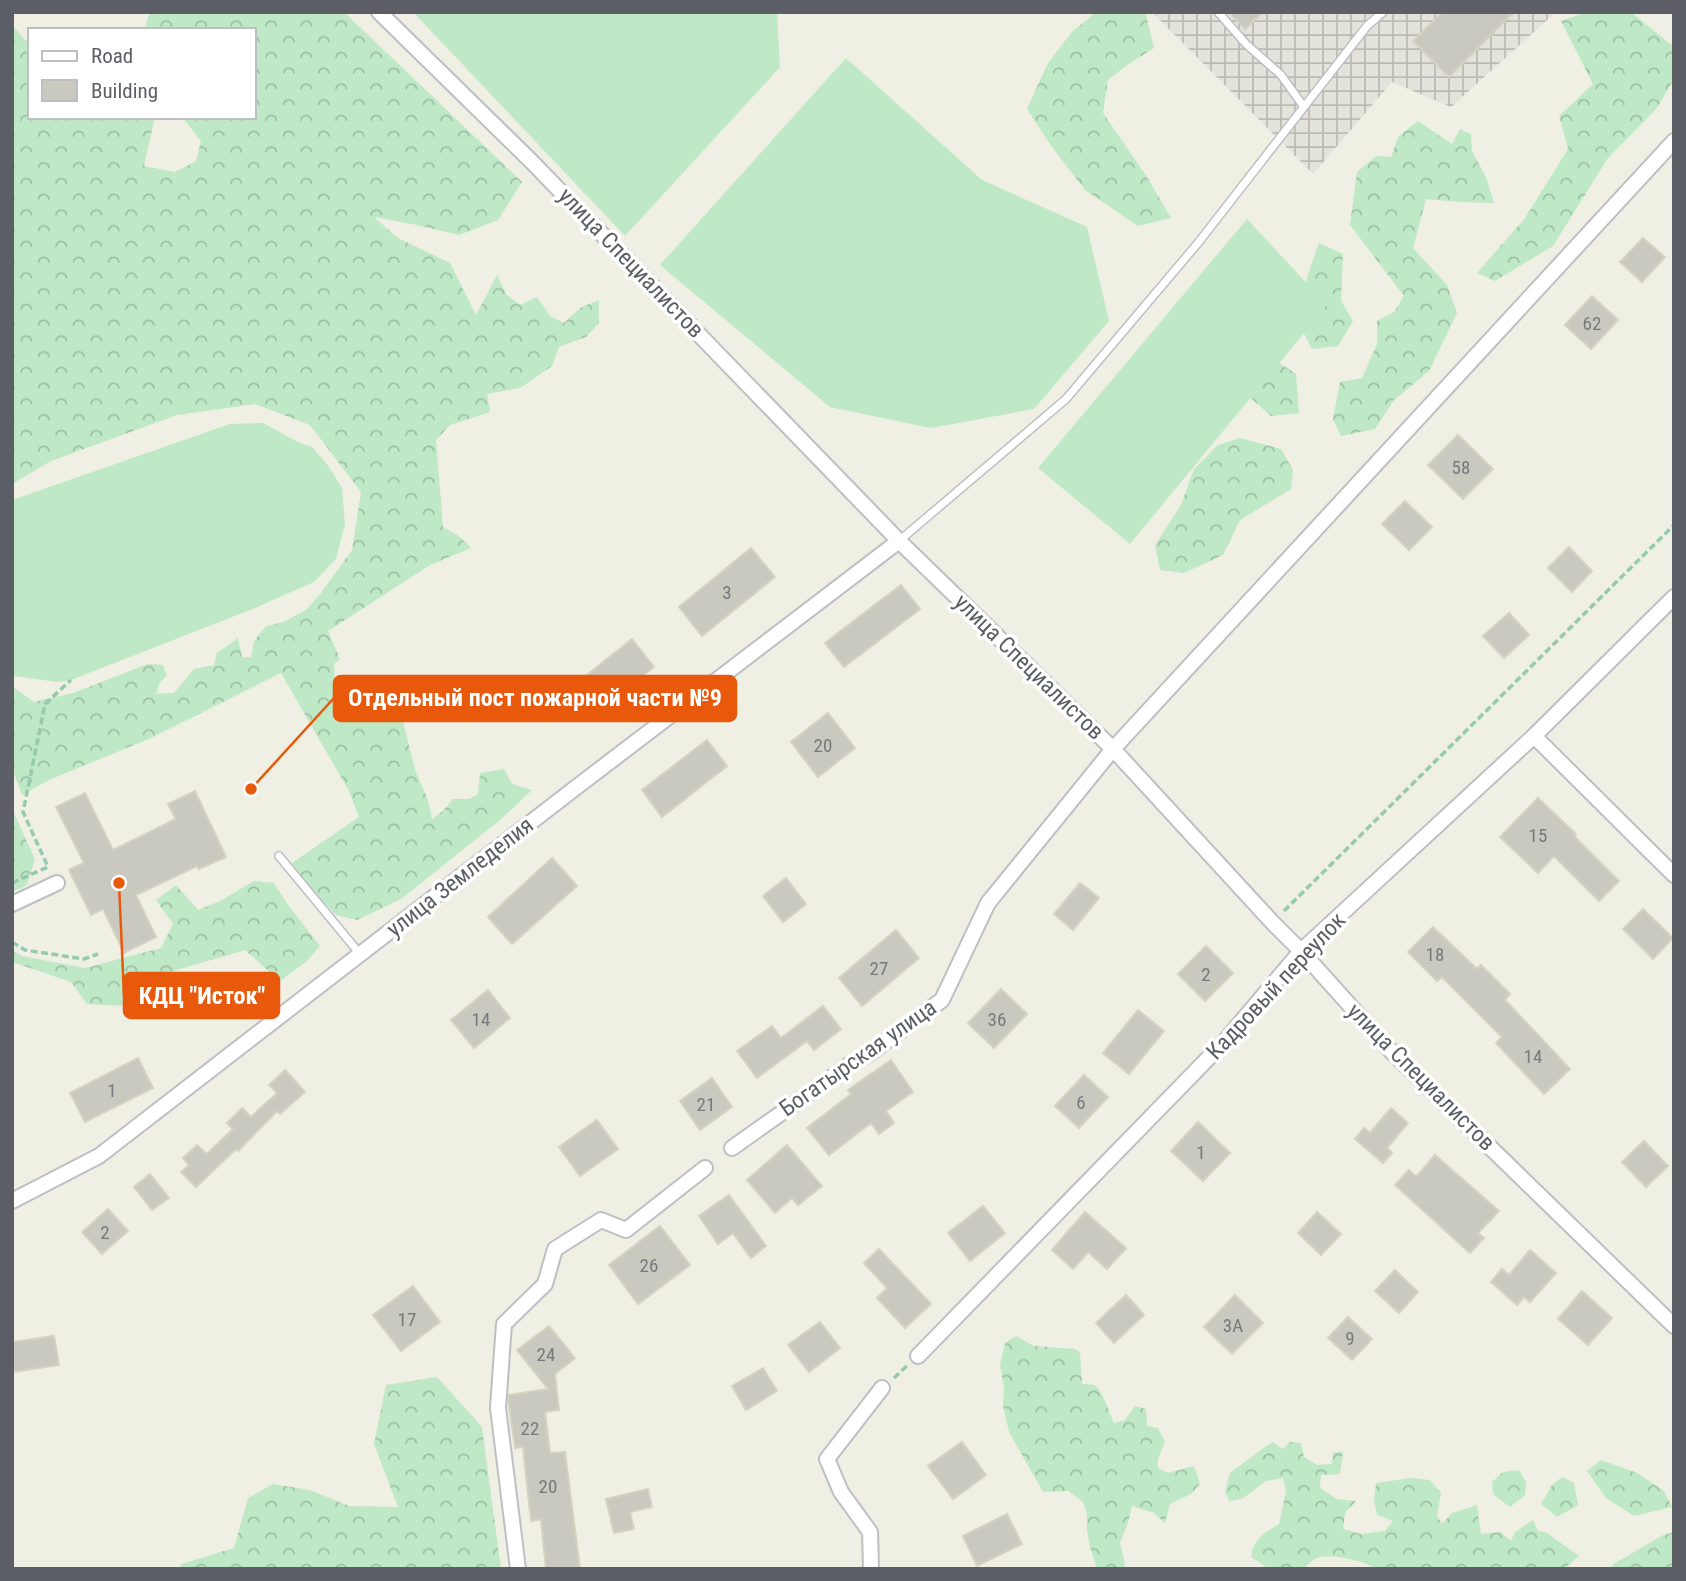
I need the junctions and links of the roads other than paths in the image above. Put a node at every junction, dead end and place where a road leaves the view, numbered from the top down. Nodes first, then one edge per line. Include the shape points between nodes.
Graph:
1 (379, 12) edge
2 (1218, 12) edge
3 (1382, 12) edge
4 (1304, 107) junction
5 (1674, 141) edge
6 (899, 541) junction
7 (1674, 597) edge
8 (1534, 736) junction
9 (1113, 749) junction
10 (279, 856) dead end
11 (1674, 875) edge
12 (57, 883) dead end
13 (12, 905) edge
14 (1301, 951) junction
15 (360, 954) junction
16 (732, 1148) dead end
17 (705, 1168) dead end
18 (12, 1201) edge
19 (1674, 1326) edge
20 (918, 1356) road end
21 (882, 1388) road end
22 (518, 1569) edge
23 (871, 1569) edge

1 - 6 street, улица Специалистов via 532,162
2 - 4 lane via 1281,75
3 - 4 lane
4 - 6 lane via 1198,243 1066,399
5 - 9 street, Богатырская улица
6 - 9 street, улица Специалистов
6 - 15 street, улица Земледелия
7 - 8 street, Кадровый переулок
8 - 11 street
8 - 14 street, Кадровый переулок
9 - 14 street, улица Специалистов
9 - 16 street, Богатырская улица via 988,904 942,1000
10 - 15 lane
12 - 13 street
14 - 19 street, улица Специалистов via 1389,1049
14 - 20 street, Кадровый переулок via 1225,1041
15 - 18 street, улица Земледелия via 99,1156
17 - 22 street via 626,1230 601,1220 555,1249 545,1284 503,1324 498,1408
21 - 23 street via 827,1459 841,1492 870,1532

